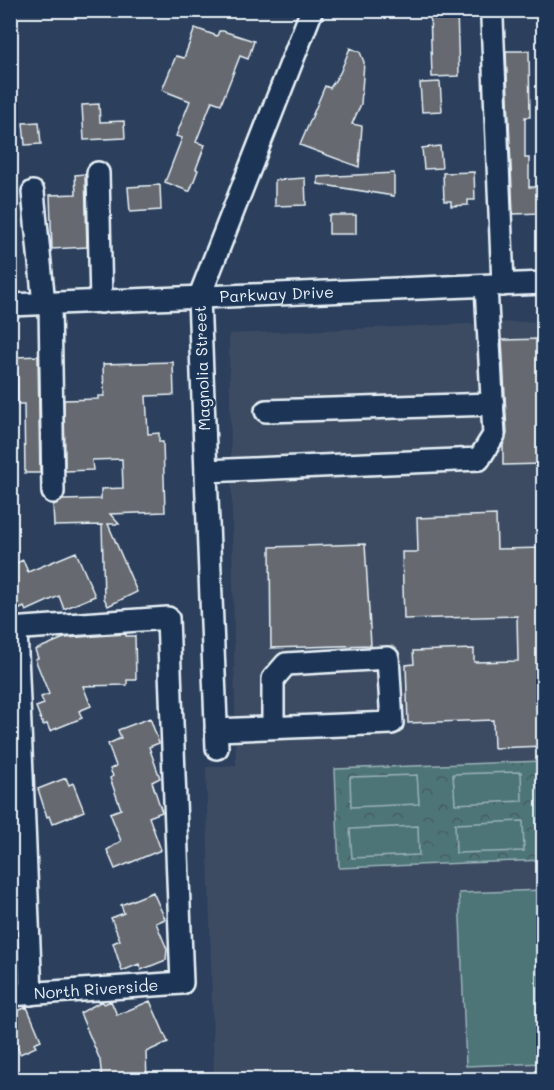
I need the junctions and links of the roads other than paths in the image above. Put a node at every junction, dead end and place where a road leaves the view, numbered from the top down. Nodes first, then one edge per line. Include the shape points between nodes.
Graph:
1 (312, 10) edge
2 (492, 19) dead end
3 (98, 173) dead end
4 (33, 192) dead end
5 (543, 283) edge
6 (495, 285) junction
7 (199, 298) junction
8 (101, 302) junction
9 (47, 304) junction
10 (10, 306) edge
11 (493, 404) junction
12 (266, 411) dead end
13 (206, 471) junction
14 (53, 492) dead end
15 (13, 629) edge
16 (273, 727) junction
17 (18, 844) edge
18 (21, 995) edge

1 - 7 street, Magnolia Street
2 - 6 street
3 - 8 street
4 - 9 street
5 - 6 street, Parkway Drive
6 - 7 street, Parkway Drive
6 - 11 street
7 - 8 street, Parkway Drive
7 - 13 street, Magnolia Street
8 - 9 street, Parkway Drive
9 - 10 street, Parkway Drive
9 - 14 street
11 - 12 street
11 - 13 street via 494,435 479,459
13 - 16 street, Magnolia Street via 216,739
15 - 17 street
15 - 18 street, North Riverside via 168,618 182,983
16 - 16 street via 392,723 388,658 286,664 273,679
17 - 18 street

